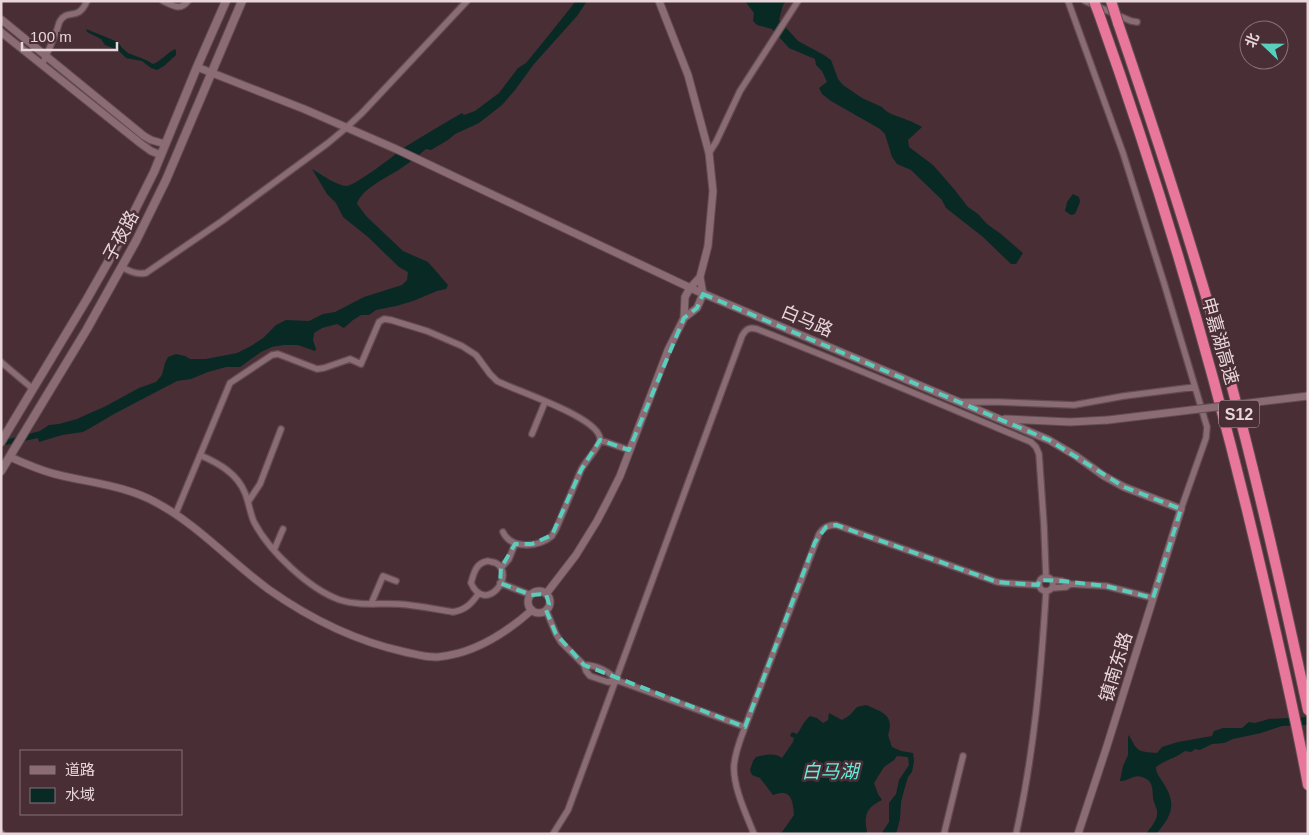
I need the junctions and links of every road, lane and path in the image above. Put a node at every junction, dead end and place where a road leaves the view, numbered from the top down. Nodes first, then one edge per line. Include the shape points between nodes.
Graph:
1 (87, 1) edge
2 (163, 1) edge
3 (188, 1) edge
4 (226, 1) edge
5 (242, 1) edge
6 (467, 1) edge
7 (659, 1) edge
8 (798, 1) edge
9 (1068, 1) edge
10 (1085, 1) edge
11 (1094, 1) edge
12 (1111, 1) edge
13 (2, 20) edge
14 (1137, 22) dead end
15 (1, 32) edge
16 (46, 56) junction
17 (42, 65) junction
18 (197, 67) junction
19 (211, 72) junction
20 (346, 128) junction
21 (165, 144) junction
22 (709, 153) junction
23 (161, 155) junction
24 (122, 267) junction
25 (700, 277) junction
26 (690, 288) junction
27 (703, 294) junction
28 (684, 318) junction
29 (1, 362) edge
30 (44, 371) junction
31 (57, 378) junction
32 (1195, 387) junction
33 (33, 389) junction
34 (1308, 396) edge
35 (545, 402) junction
36 (960, 402) junction
37 (1000, 419) junction
38 (281, 430) dead end
39 (532, 434) dead end
40 (2, 440) edge
41 (600, 440) junction
42 (630, 450) junction
43 (200, 455) junction
44 (10, 457) junction
45 (1, 471) edge
46 (248, 502) junction
47 (1181, 509) junction
48 (176, 514) junction
49 (283, 529) dead end
50 (503, 532) dead end
51 (515, 544) junction
52 (274, 550) junction
53 (501, 568) junction
54 (1046, 577) junction
55 (1052, 580) junction
56 (396, 581) dead end
57 (500, 583) junction
58 (1038, 584) junction
59 (1070, 584) junction
60 (1052, 588) junction
61 (1046, 592) junction
62 (479, 593) junction
63 (546, 594) junction
64 (531, 595) junction
65 (1153, 598) junction
66 (371, 604) junction
67 (532, 610) junction
68 (546, 610) junction
69 (584, 665) junction
70 (601, 669) junction
71 (598, 678) junction
72 (616, 680) junction
73 (1307, 708) edge
74 (745, 727) junction
75 (963, 756) dead end
76 (1308, 785) edge
77 (554, 834) edge
78 (754, 834) edge
79 (944, 834) edge
80 (1016, 834) edge
81 (1078, 834) edge

1 - 16 street via 80,13 60,20
2 - 3 street via 179,7
4 - 18 main road, 子夜路
5 - 19 main road, 子夜路
6 - 20 street
7 - 22 street via 688,76
8 - 22 street via 740,91
9 - 32 street via 1123,153
10 - 14 street
11 - 76 highway, 申嘉湖高速 / S12, bridge via 1140,132 1224,415 1264,576
12 - 73 highway, 申嘉湖高速 / S12, bridge via 1154,127 1239,415
13 - 16 street
15 - 17 street
16 - 17 street
16 - 21 street via 144,136
17 - 23 street via 140,143
18 - 19 street, 白马路
18 - 21 main road, 子夜路
19 - 20 street, 白马路
19 - 24 main road, 子夜路 via 166,180
20 - 24 street via 243,206 146,273
20 - 26 street, 白马路
21 - 23 main road, 子夜路
22 - 25 street via 713,191 708,246
23 - 30 main road, 子夜路 via 116,248
24 - 31 main road, 子夜路
25 - 26 street
25 - 27 street
26 - 27 street, 白马路
26 - 28 street via 685,297
27 - 28 street via 697,308
27 - 36 street, 白马路
28 - 42 street via 668,350
29 - 33 street
30 - 31 main road
30 - 33 main road, 子夜路
31 - 44 main road, 子夜路
32 - 36 street via 1074,405
32 - 47 street via 1207,433
33 - 40 main road, 子夜路
34 - 37 street, bridge via 1108,420
35 - 39 street
35 - 41 street via 584,420 599,434
35 - 43 street via 497,381 476,356 458,343 384,319 379,322 361,364 350,359 317,369 278,354 235,379
36 - 37 street, 白马路
37 - 47 street, 白马路 via 1049,440 1124,487
38 - 46 street via 260,484
41 - 42 street
41 - 51 street via 585,461 552,535 532,544
42 - 63 street via 597,521
43 - 46 street via 230,473
43 - 48 street
44 - 45 main road, 子夜路
44 - 48 street via 58,475 132,491
46 - 52 street via 254,522
47 - 65 street, 镇南东路
48 - 67 street via 296,607 340,630 391,649 437,657 474,648 519,622
49 - 52 street
50 - 51 street via 508,541
51 - 53 street
52 - 66 street via 300,576 328,594 351,603
53 - 57 street
53 - 62 street via 488,561 478,565 471,583
54 - 55 street
54 - 58 street via 1041,578
54 - 72 street via 1039,454 1031,442 751,328 742,336
55 - 59 street
55 - 60 street
56 - 66 street via 383,576
57 - 62 street via 492,594
57 - 64 street
58 - 61 street
58 - 74 street via 997,582 836,525 826,527 815,542
59 - 60 street
59 - 65 street via 1106,586
60 - 61 street
61 - 80 street via 1036,720
62 - 66 street via 468,607 453,612 410,605
63 - 64 street via 536,591
63 - 68 street via 549,604
64 - 67 street via 528,604
65 - 81 street, 镇南东路
67 - 68 street via 539,613
68 - 69 street via 561,642
69 - 70 street
69 - 71 street via 590,676
70 - 71 street
70 - 72 street
71 - 72 street via 608,682
72 - 74 street
72 - 77 street via 568,810
74 - 78 street via 734,775
75 - 79 street

